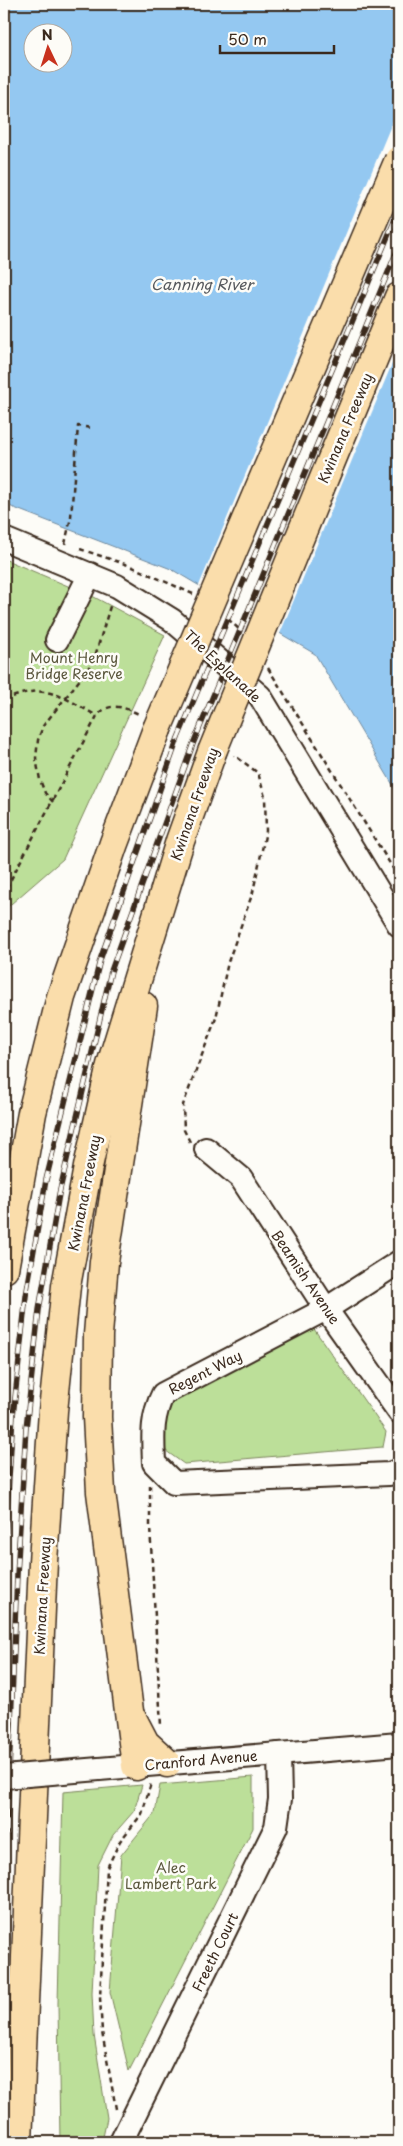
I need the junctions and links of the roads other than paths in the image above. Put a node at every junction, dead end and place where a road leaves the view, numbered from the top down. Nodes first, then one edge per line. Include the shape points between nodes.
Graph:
1 (399, 160) edge
2 (399, 297) edge
3 (4, 539) edge
4 (90, 574) junction
5 (57, 640) dead end
6 (150, 729) junction
7 (155, 923) junction
8 (399, 925) edge
9 (206, 1149) road end
10 (4, 1197) edge
11 (399, 1262) edge
12 (4, 1269) edge
13 (326, 1310) junction
14 (399, 1412) edge
15 (399, 1470) edge
16 (399, 1744) edge
17 (279, 1754) junction
18 (150, 1762) junction
19 (4, 1777) edge
20 (19, 2134) edge
21 (121, 2142) edge

1 - 6 highway, bridge
2 - 7 highway, Kwinana Freeway, bridge via 219,751 180,841
3 - 4 street, The Esplanade
4 - 5 street
4 - 8 street, The Esplanade via 117,586 172,620 260,696
6 - 10 highway via 69,934 34,1047
6 - 12 highway via 61,997 32,1113
7 - 18 highway via 104,1262 98,1335 97,1417 101,1492 128,1707
7 - 20 highway, Kwinana Freeway via 111,1065 66,1286 44,1543
9 - 13 street, Beamish Avenue via 240,1178
11 - 13 street, Regent Way
13 - 14 street, Beamish Avenue
13 - 15 street, Regent Way via 163,1394 155,1410 154,1464 174,1483 389,1474
16 - 17 street, Cranford Avenue
17 - 18 street, Cranford Avenue
17 - 21 street, Freeth Court via 280,1799 276,1827
18 - 19 street, Cranford Avenue, bridge

